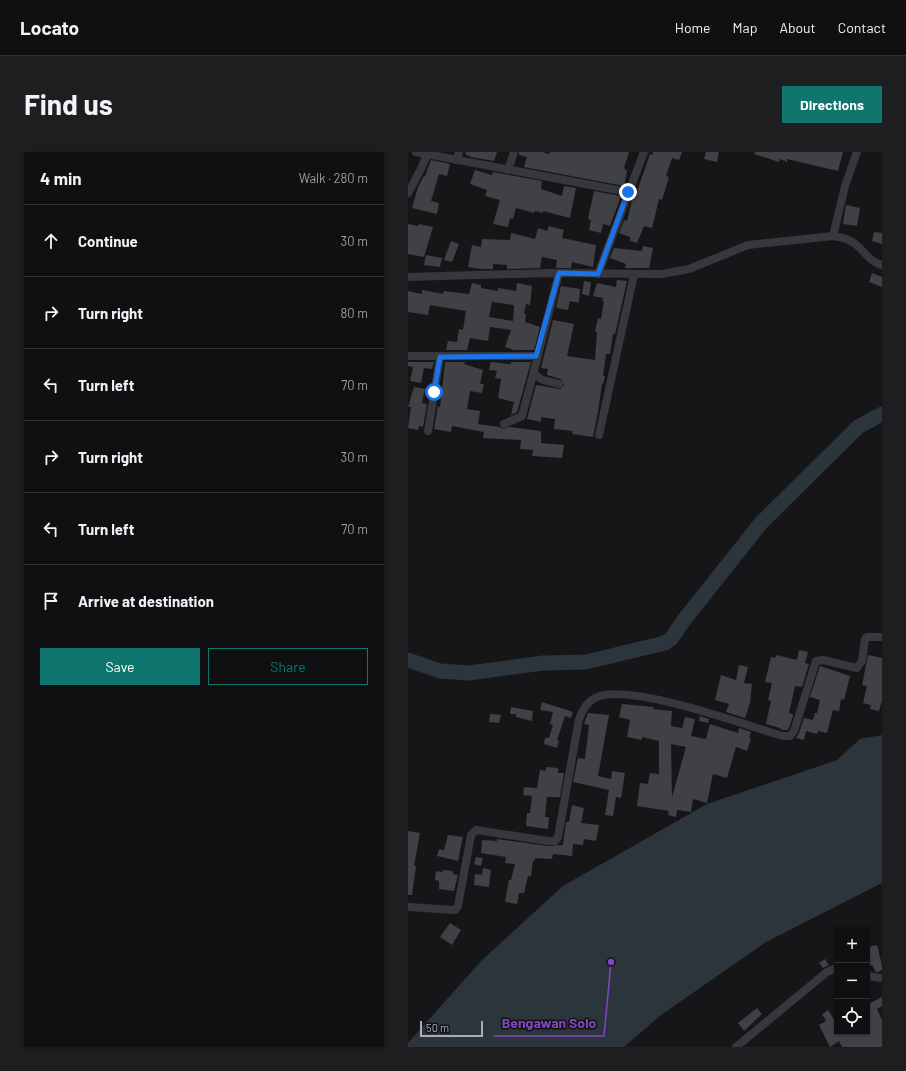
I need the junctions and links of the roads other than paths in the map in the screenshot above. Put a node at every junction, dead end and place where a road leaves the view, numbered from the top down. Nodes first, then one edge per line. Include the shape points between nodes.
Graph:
1 (416, 152) edge
2 (514, 152) edge
3 (644, 152) edge
4 (856, 152) edge
5 (427, 155) junction
6 (458, 156) edge
7 (508, 170) junction
8 (628, 192) junction
9 (408, 193) edge
10 (833, 236) junction
11 (882, 265) edge
12 (559, 273) junction
13 (598, 274) junction
14 (634, 275) junction
15 (408, 277) edge
16 (408, 356) edge
17 (536, 356) junction
18 (440, 357) junction
19 (534, 371) junction
20 (559, 384) dead end
21 (504, 424) dead end
22 (428, 431) dead end
23 (599, 435) dead end
24 (882, 637) edge
25 (408, 907) edge
26 (834, 969) edge
27 (870, 976) edge
28 (882, 978) edge
29 (736, 1047) edge

1 - 5 street
2 - 7 street
3 - 8 street
4 - 10 street
5 - 6 street
5 - 9 street
6 - 7 street
7 - 8 street
8 - 13 street
10 - 11 street via 854,243 873,261
10 - 14 street via 748,245 689,269 662,274
12 - 13 street
12 - 15 street
12 - 17 street
13 - 14 street
14 - 23 street
16 - 18 street
17 - 18 street
17 - 19 street
18 - 22 street
19 - 20 street via 538,378
19 - 21 street via 522,416
24 - 25 street via 865,639 862,661 857,668 823,660 816,661 794,731 790,736 782,736 653,698 610,693 596,697 586,704 579,719 558,837 548,841 476,830 471,835 458,906 455,910
26 - 29 street via 827,972
27 - 28 street

